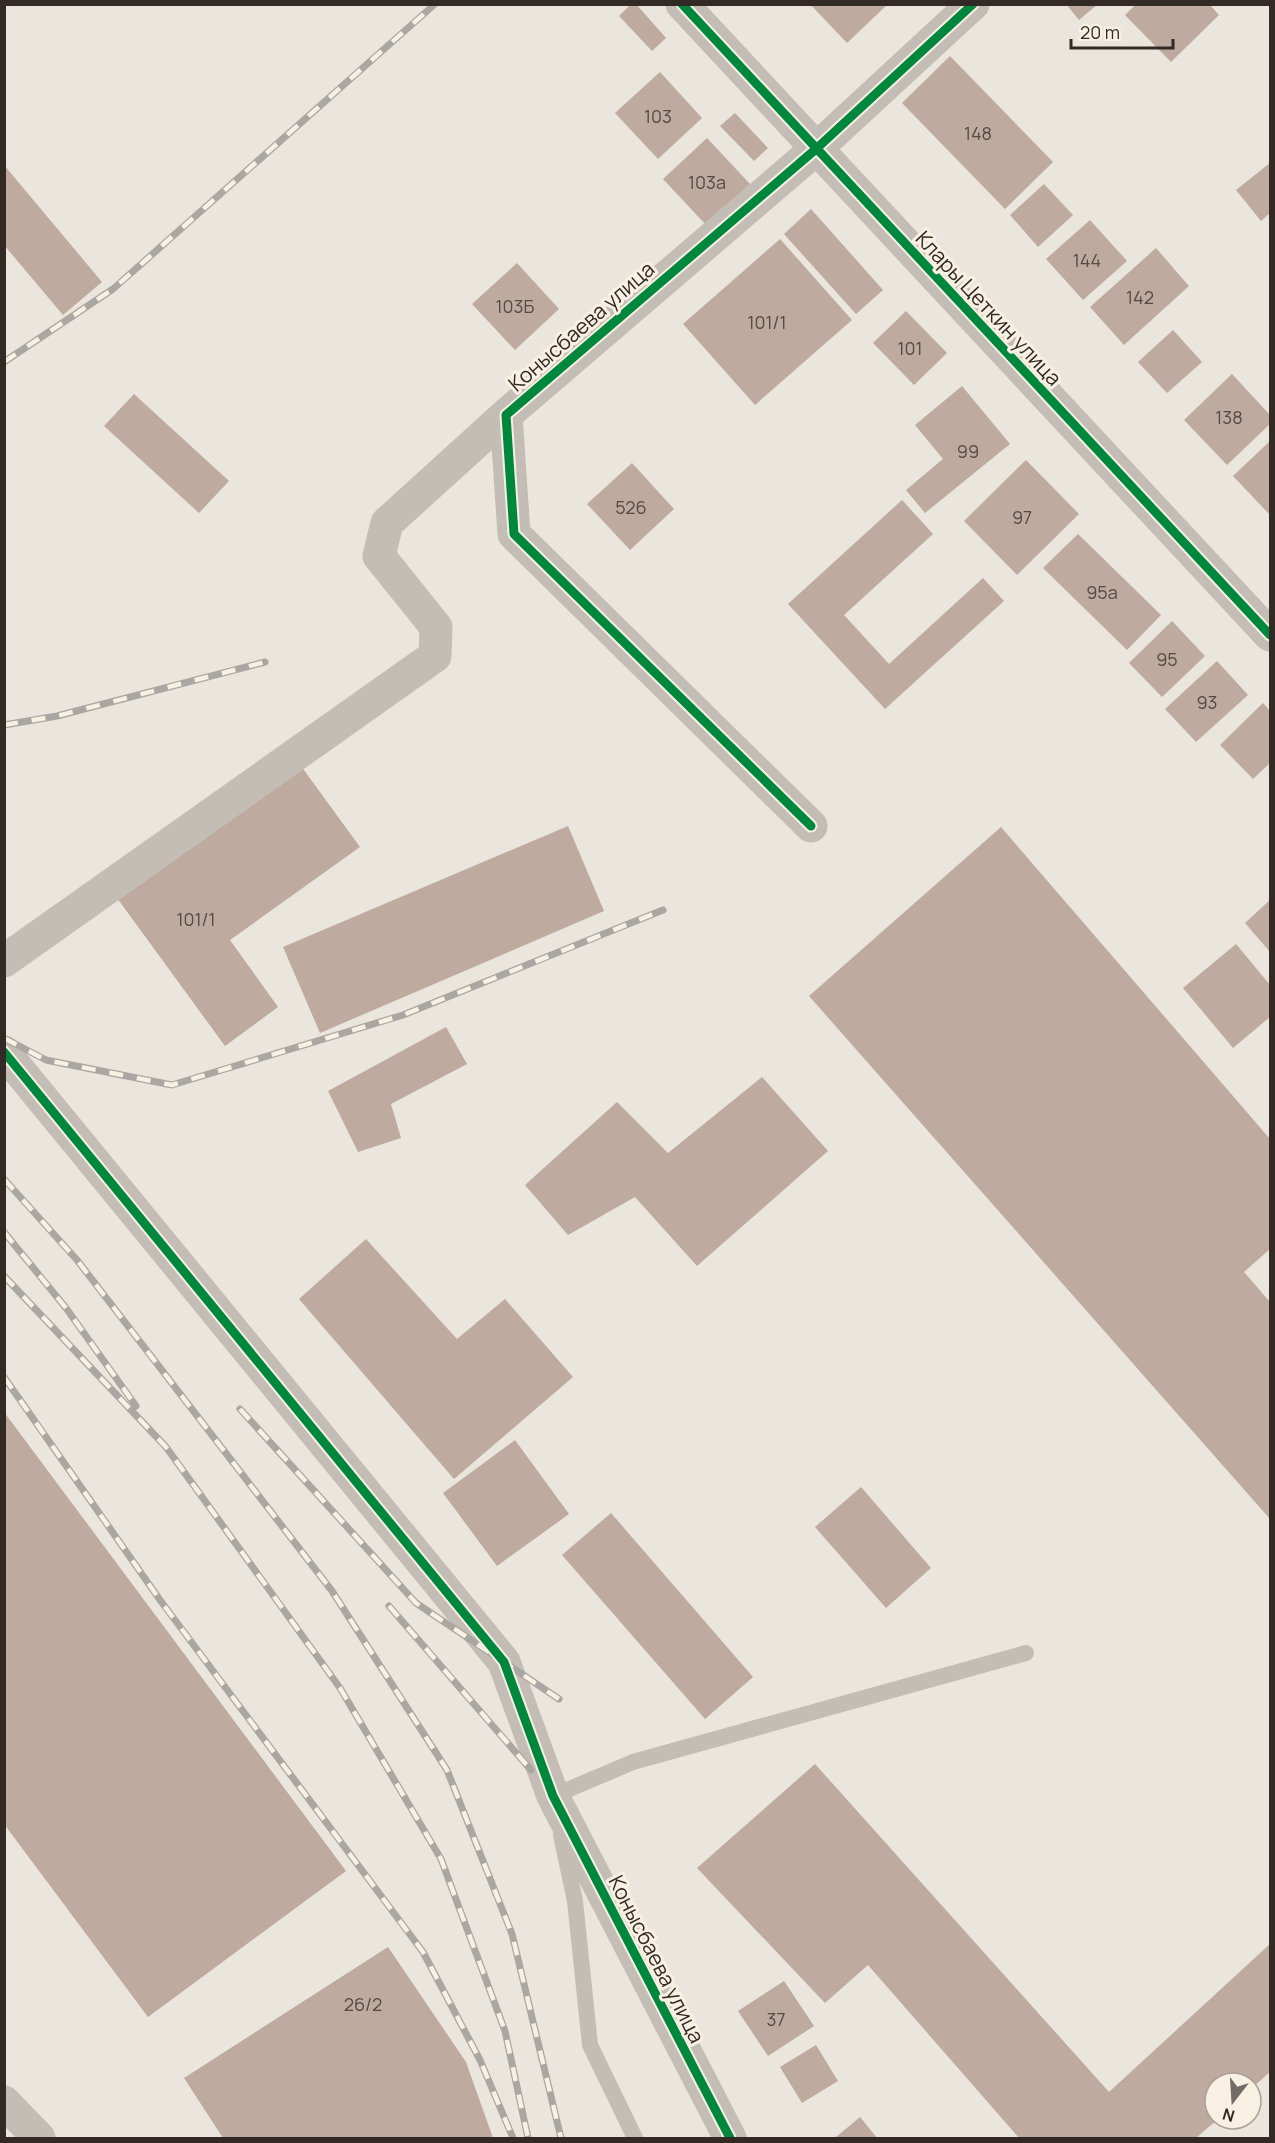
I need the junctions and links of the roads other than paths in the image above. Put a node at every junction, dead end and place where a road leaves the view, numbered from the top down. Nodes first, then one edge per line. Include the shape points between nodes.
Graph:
1 (682, 4) edge
2 (973, 4) edge
3 (816, 148) junction
4 (506, 415) junction
5 (1270, 635) edge
6 (811, 826) dead end
7 (4, 961) edge
8 (4, 1052) edge
9 (1026, 1653) dead end
10 (553, 1796) junction
11 (4, 2102) edge
12 (39, 2139) edge
13 (635, 2139) edge
14 (730, 2139) edge

1 - 3 street, Клары Цеткин улица
2 - 3 street, Конысбаева улица
3 - 4 street, Конысбаева улица
3 - 5 street, Клары Цеткин улица
4 - 6 street, Конысбаева улица via 514,534
4 - 7 street via 387,523 379,556 436,627 435,656
8 - 10 street, Конысбаева улица via 504,1662
9 - 10 lane via 633,1762
10 - 13 lane via 575,1901 590,2045
10 - 14 street, Конысбаева улица
11 - 12 street

